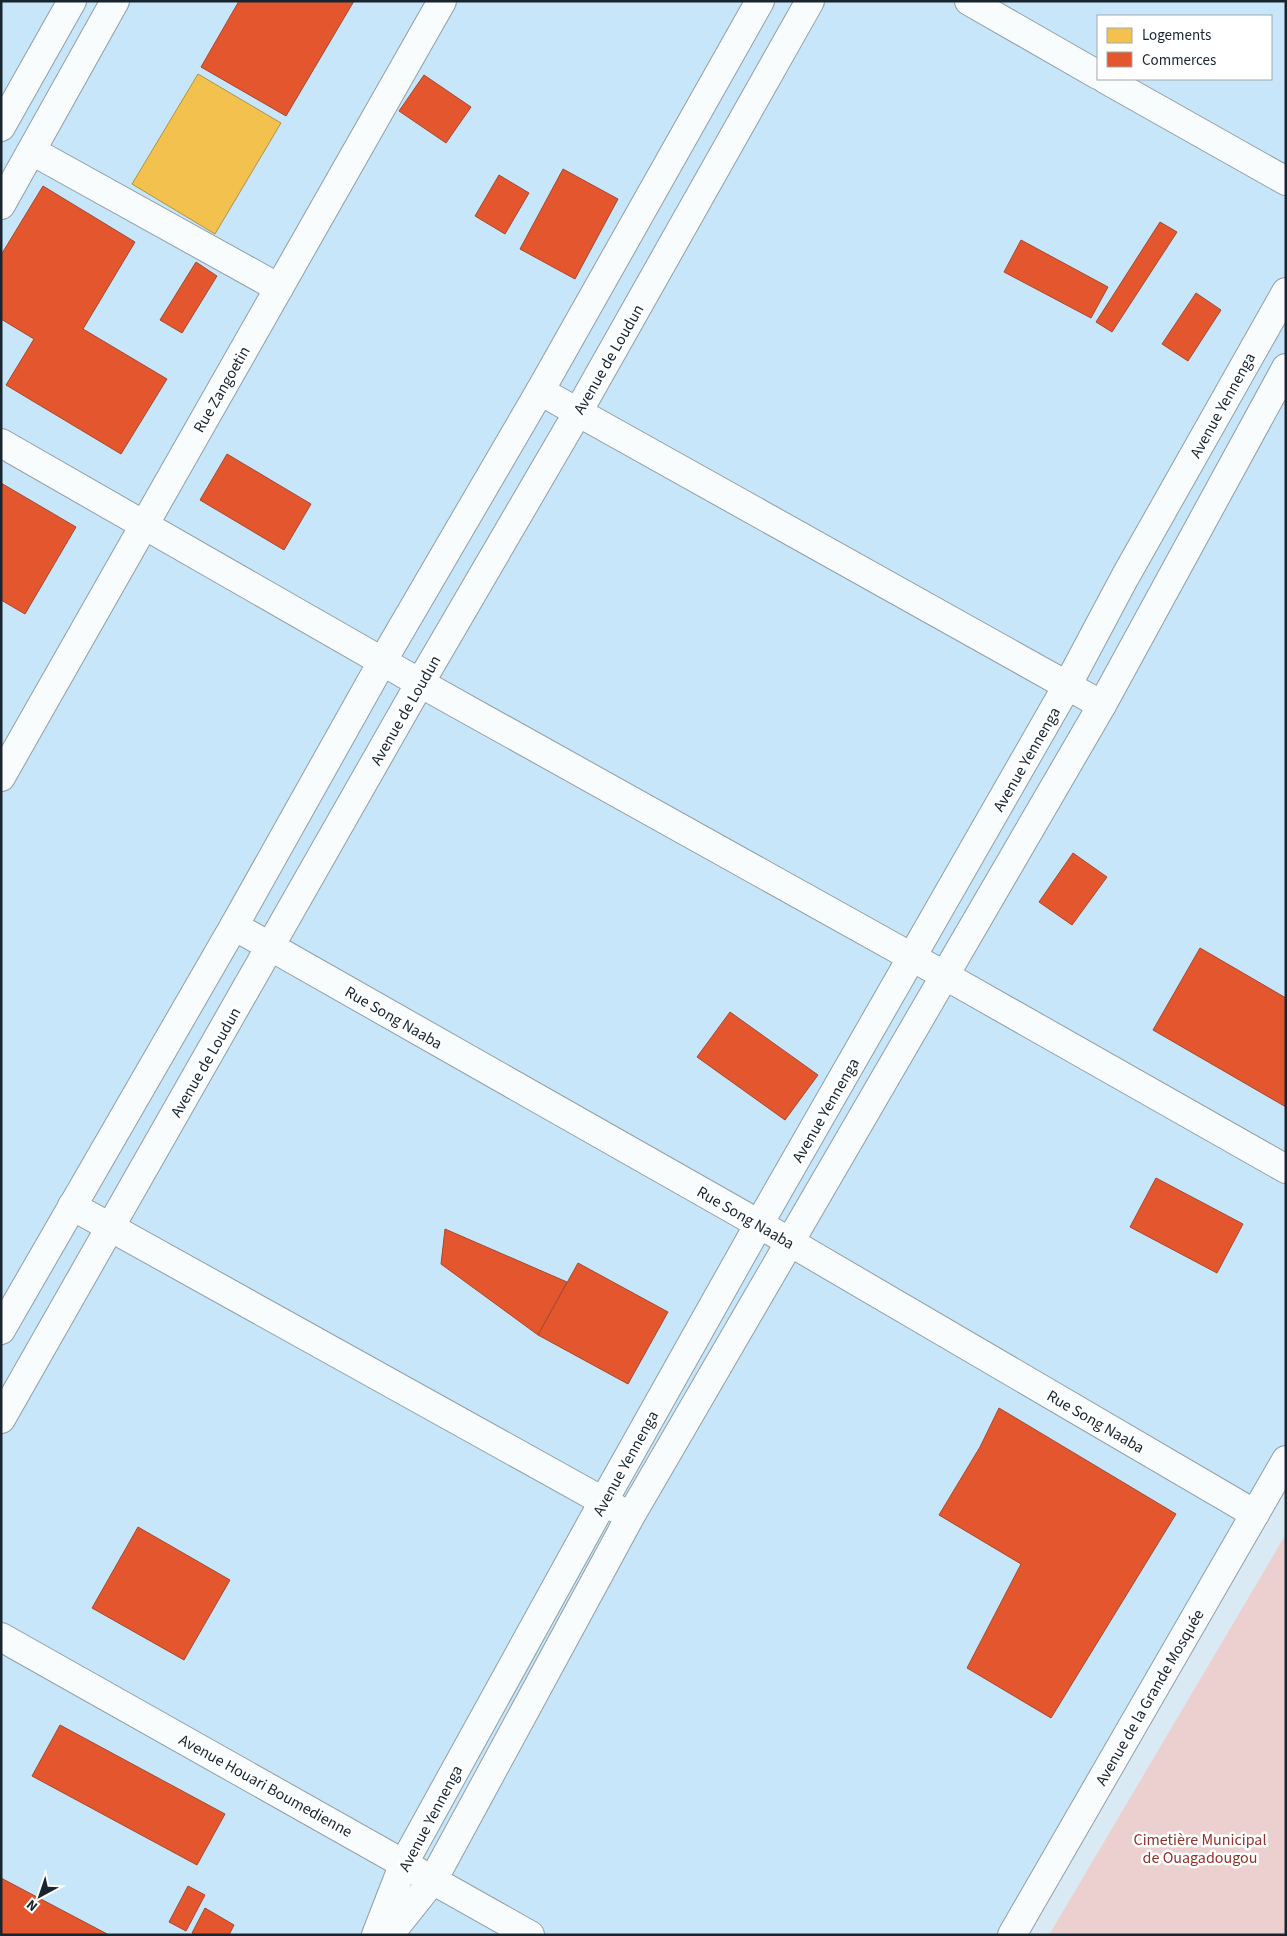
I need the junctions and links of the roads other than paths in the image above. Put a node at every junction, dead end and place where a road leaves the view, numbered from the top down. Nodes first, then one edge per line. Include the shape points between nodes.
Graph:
1 (115, 1) edge
2 (442, 1) edge
3 (760, 1) edge
4 (810, 1) edge
5 (969, 1) edge
6 (67, 11) edge
7 (94, 38) junction
8 (1097, 74) edge
9 (1107, 80) edge
10 (1, 127) edge
11 (32, 151) junction
12 (1286, 181) edge
13 (1, 205) edge
14 (279, 288) junction
15 (1286, 292) edge
16 (1286, 368) edge
17 (540, 391) junction
18 (578, 412) junction
19 (1, 443) edge
20 (144, 524) junction
21 (382, 662) junction
22 (420, 683) junction
23 (1067, 686) junction
24 (1102, 705) junction
25 (1, 777) edge
26 (234, 926) junction
27 (271, 946) junction
28 (912, 958) junction
29 (944, 975) junction
30 (1286, 1169) edge
31 (72, 1206) junction
32 (759, 1224) junction
33 (111, 1228) junction
34 (789, 1242) junction
35 (1, 1330) edge
36 (1, 1419) edge
37 (1286, 1460) edge
38 (603, 1502) junction
39 (1255, 1514) junction
40 (630, 1517) junction
41 (1, 1637) edge
42 (404, 1863) junction
43 (433, 1880) junction
44 (376, 1935) edge
45 (389, 1935) edge
46 (530, 1935) edge
47 (1012, 1935) edge

1 - 7 street
2 - 14 street, Rue Zangoetin
3 - 17 street
4 - 18 street, Avenue de Loudun
5 - 8 street
6 - 7 street
6 - 10 street
7 - 11 street
9 - 12 street
11 - 13 street
11 - 14 street
14 - 20 street, Rue Zangoetin
15 - 23 street, Avenue Yennenga
16 - 24 street, Avenue Yennenga
17 - 18 street
17 - 21 street
18 - 22 street, Avenue de Loudun
18 - 23 street
19 - 20 street
20 - 21 street
20 - 25 street, Rue Zangoetin
21 - 22 street
21 - 26 street
22 - 27 street, Avenue de Loudun
22 - 28 street
23 - 24 street
23 - 28 street, Avenue Yennenga
24 - 29 street, Avenue Yennenga
26 - 27 street, Rue Song Naaba
26 - 31 street
27 - 32 street, Rue Song Naaba
27 - 33 street, Avenue de Loudun
28 - 29 street
28 - 32 street, Avenue Yennenga
29 - 30 street
29 - 34 street, Avenue Yennenga
31 - 33 street
31 - 35 street
32 - 34 street, Rue Song Naaba
32 - 38 street, Avenue Yennenga
33 - 36 street, Avenue de Loudun
33 - 38 street
34 - 39 street, Rue Song Naaba
34 - 40 street, Avenue Yennenga
37 - 39 street, Avenue de la Grande Mosquée
38 - 40 street
38 - 42 street, Avenue Yennenga
39 - 47 street, Avenue de la Grande Mosquée
40 - 43 street, Avenue Yennenga
41 - 42 street, Avenue Houari Boumedienne
42 - 43 street, Avenue Houari Boumedienne
42 - 44 street, Avenue Yennenga
43 - 45 street, Avenue Yennenga
43 - 46 street, Avenue Houari Boumedienne

